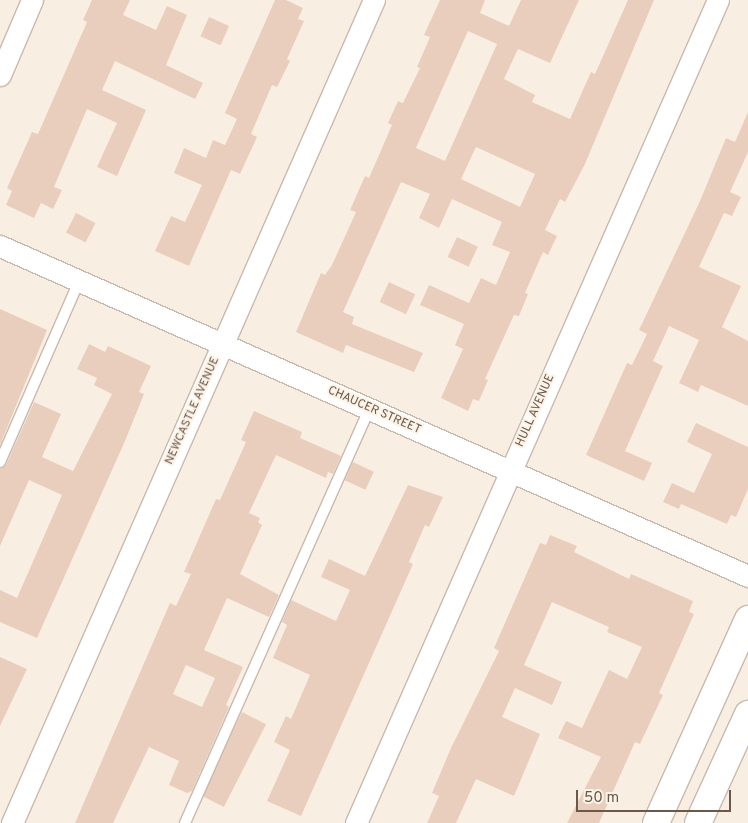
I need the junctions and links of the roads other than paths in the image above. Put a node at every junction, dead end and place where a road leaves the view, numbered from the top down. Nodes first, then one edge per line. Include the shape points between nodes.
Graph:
1 (32, 0) edge
2 (374, 0) edge
3 (718, 0) edge
4 (0, 76) edge
5 (0, 246) edge
6 (79, 281) junction
7 (223, 344) junction
8 (369, 409) junction
9 (0, 462) edge
10 (509, 471) junction
11 (748, 576) edge
12 (748, 619) edge
13 (748, 714) edge
14 (12, 823) edge
15 (185, 823) edge
16 (356, 823) edge
17 (656, 823) edge
18 (698, 823) edge

1 - 4 street
2 - 7 street, NEWCASTLE AVENUE
3 - 10 street, HULL AVENUE
5 - 6 street, CHAUCER STREET
6 - 7 street, CHAUCER STREET
6 - 9 lane
7 - 8 street, CHAUCER STREET
7 - 14 street, NEWCASTLE AVENUE
8 - 10 street, CHAUCER STREET
8 - 15 lane
10 - 11 street, CHAUCER STREET
10 - 16 street, HULL AVENUE
12 - 17 street
13 - 18 street

